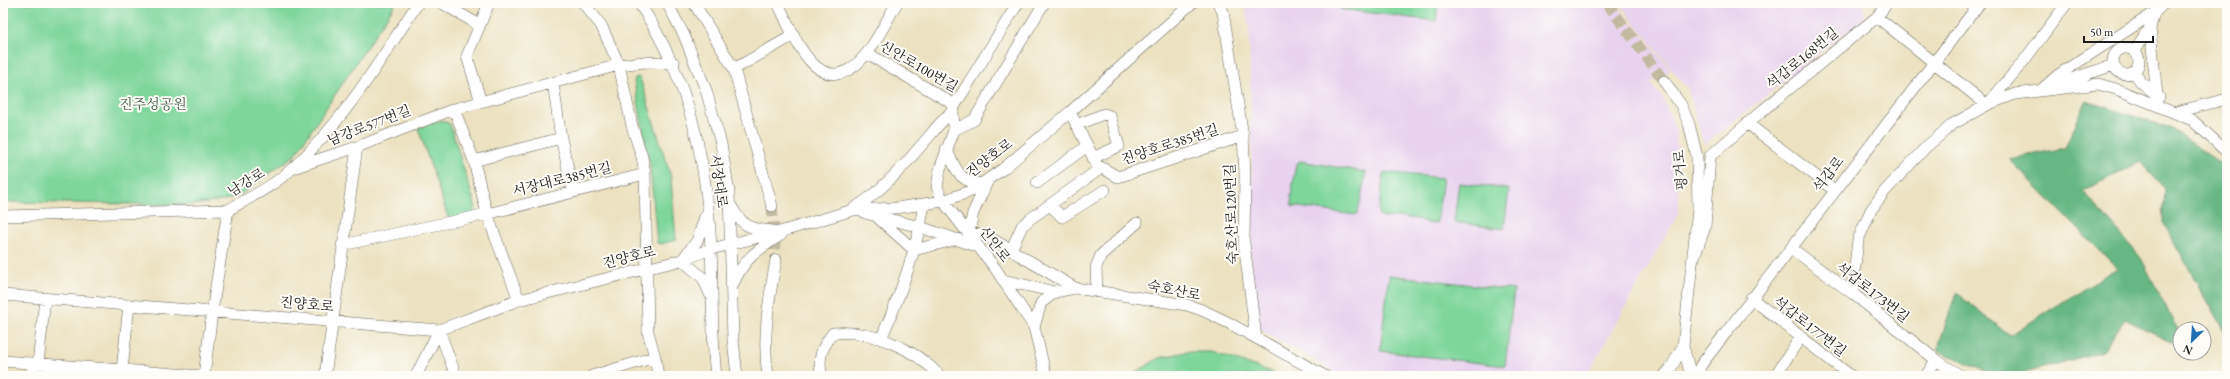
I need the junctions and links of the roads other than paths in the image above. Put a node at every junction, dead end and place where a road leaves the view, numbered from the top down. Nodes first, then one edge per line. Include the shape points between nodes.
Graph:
1 (418, 3) edge
2 (442, 3) edge
3 (489, 3) edge
4 (583, 3) edge
5 (639, 3) edge
6 (666, 3) edge
7 (694, 3) edge
8 (778, 3) edge
9 (897, 3) edge
10 (1018, 3) edge
11 (1044, 3) edge
12 (1192, 3) edge
13 (1218, 3) edge
14 (1887, 3) edge
15 (1980, 3) edge
16 (2067, 3) edge
17 (2164, 3) edge
18 (2154, 13) junction
19 (1877, 17) junction
20 (479, 25) junction
21 (2150, 28) junction
22 (794, 35) junction
23 (2134, 51) junction
24 (867, 53) junction
25 (1934, 62) junction
26 (674, 63) junction
27 (619, 65) junction
28 (2114, 65) junction
29 (734, 69) junction
30 (2134, 72) junction
31 (1664, 81) tunnel mouth
32 (554, 83) junction
33 (2041, 90) junction
34 (2157, 95) junction
35 (2227, 99) edge
36 (481, 102) junction
37 (1986, 105) junction
38 (954, 108) junction
39 (454, 109) junction
40 (1070, 112) junction
41 (2176, 112) junction
42 (1747, 123) junction
43 (1076, 125) junction
44 (954, 130) junction
45 (1243, 136) junction
46 (561, 138) junction
47 (1087, 146) junction
48 (357, 147) junction
49 (946, 149) junction
50 (2227, 152) edge
51 (1710, 156) joint
52 (1093, 158) junction
53 (474, 161) junction
54 (294, 168) junction
55 (1101, 168) junction
56 (645, 174) junction
57 (986, 182) junction
58 (1037, 183) dead end
59 (1105, 190) dead end
60 (1834, 190) junction
61 (573, 191) junction
62 (943, 201) junction
63 (729, 202) junction
64 (707, 204) junction
65 (924, 204) junction
66 (1050, 205) junction
67 (772, 206) tunnel mouth
68 (228, 210) junction
69 (853, 210) junction
70 (488, 214) junction
71 (3, 216) edge
72 (875, 216) junction
73 (1137, 223) dead end
74 (920, 227) junction
75 (787, 230) junction
76 (969, 233) junction
77 (958, 239) junction
78 (730, 244) junction
79 (342, 245) junction
80 (979, 247) junction
81 (1791, 248) junction
82 (711, 249) junction
83 (914, 250) junction
84 (1011, 250) junction
85 (682, 260) junction
86 (776, 260) tunnel mouth
87 (1692, 263) junction
88 (646, 269) junction
89 (1003, 280) junction
90 (733, 286) junction
91 (1075, 288) junction
92 (1055, 292) junction
93 (1097, 292) junction
94 (1852, 293) junction
95 (3, 295) edge
96 (45, 298) junction
97 (712, 298) junction
98 (1751, 298) junction
99 (519, 300) junction
100 (129, 305) junction
101 (212, 312) junction
102 (331, 321) junction
103 (1034, 327) junction
104 (439, 330) junction
105 (881, 338) junction
106 (1256, 338) junction
107 (1800, 338) junction
108 (1683, 346) junction
109 (655, 357) junction
110 (1936, 360) junction
111 (3, 361) edge
112 (34, 363) junction
113 (122, 370) junction
114 (96, 372) edge
115 (1667, 372) edge
116 (153, 374) edge
117 (1692, 374) edge
118 (33, 376) edge
119 (203, 376) edge
120 (325, 376) edge
121 (416, 376) edge
122 (456, 376) edge
123 (592, 376) edge
124 (658, 376) edge
125 (716, 376) edge
126 (737, 376) edge
127 (768, 376) edge
128 (822, 376) edge
129 (940, 376) edge
130 (1046, 376) edge
131 (1324, 376) edge
132 (1655, 376) edge
133 (1775, 376) edge
134 (1851, 376) edge
135 (1926, 376) edge
136 (1961, 376) edge

1 - 54 street, 남강로 via 374,70 323,138
2 - 20 street
3 - 20 street
4 - 27 street via 601,25
5 - 26 street, 서장대로
6 - 63 street, 서장대로 via 684,35 712,110 721,144
7 - 29 street
8 - 22 street, 신안로100번길
9 - 24 street, 신안로100번길
10 - 38 street
11 - 44 street via 974,120
12 - 40 street, 진양호로
13 - 45 street, 숙호산로120번길 via 1223,12
14 - 19 street, 석갑로168번길
15 - 25 street, 석갑로
16 - 37 street via 2023,62
17 - 18 street
18 - 21 street
18 - 33 street via 2058,75
19 - 25 street
19 - 42 street, 석갑로168번길
20 - 36 street via 467,56
21 - 23 street
21 - 34 street
22 - 24 street, 신안로100번길 via 810,62 822,72 834,75 847,72
22 - 29 street
23 - 28 street via 2127,48 2119,51 2114,57
23 - 30 street via 2139,62
24 - 38 street, 신안로100번길
25 - 37 street
25 - 60 street, 석갑로
26 - 27 street, 남강로577번길 via 644,62
26 - 64 street, 서장대로 via 694,120
27 - 32 street, 남강로577번길
27 - 56 street
28 - 30 street via 2124,74
28 - 33 street
29 - 67 street
30 - 34 street via 2141,82
31 - 87 street, 평거로 via 1681,105 1689,124 1696,157 1698,209
32 - 36 street, 남강로577번길
32 - 46 street
33 - 37 street via 2015,94
33 - 41 street via 2098,84
34 - 41 street
35 - 41 street
36 - 39 street, 남강로577번길
37 - 94 street via 1953,124 1926,147 1884,192 1871,210 1858,240
38 - 44 street, 신안로
38 - 69 street via 938,123 900,170 870,199
39 - 48 street, 남강로577번길
39 - 53 street
40 - 43 street, 진양호로385번길
40 - 57 street, 진양호로
41 - 50 street via 2192,120
42 - 51 street, 석갑로168번길
42 - 60 street
43 - 47 street, 진양호로385번길
43 - 52 street via 1104,114 1110,116 1119,146
44 - 49 street, 신안로
45 - 55 street, 진양호로385번길 via 1118,178
45 - 106 street, 숙호산로120번길 via 1244,243
46 - 53 street
46 - 61 street
47 - 52 street, 진양호로385번길
47 - 58 street
48 - 54 street, 남강로577번길
48 - 79 street
49 - 57 street via 958,173 969,182
49 - 62 street, 신안로 via 938,187
51 - 87 street, 평거로 via 1705,227
52 - 55 street, 진양호로385번길
53 - 70 street
54 - 68 street, 남강로 via 261,192
55 - 66 street
56 - 61 street, 서장대로385번길
56 - 88 street
57 - 62 street, 진양호로 via 971,191
57 - 76 street
59 - 66 street via 1062,218
60 - 81 street, 석갑로
61 - 70 street, 서장대로385번길
62 - 65 street, 진양호로
62 - 76 street, 신안로
63 - 75 street via 739,220 747,226 756,230
63 - 78 street, 서장대로
64 - 82 street, 서장대로
64 - 85 street via 697,241
65 - 69 street, 진양호로
65 - 74 street
66 - 84 street via 1022,226
68 - 71 street, 남강로
68 - 101 street
69 - 72 street
69 - 75 street, 진양호로
70 - 79 street, 서장대로385번길
70 - 99 street
72 - 74 street
72 - 83 street
73 - 93 street via 1101,255 1096,267
74 - 77 street
74 - 83 street
75 - 78 street, 진양호로
75 - 90 street via 751,255 740,268
76 - 80 street, 신안로
76 - 84 street via 987,236
77 - 80 street
77 - 83 street
78 - 82 street, 진양호로
78 - 90 street, 서장대로
79 - 102 street
80 - 89 street, 신안로
81 - 94 street, 석갑로173번길
81 - 98 street, 석갑로
82 - 85 street, 진양호로
82 - 97 street, 서장대로
83 - 105 street via 896,305
84 - 91 street
85 - 88 street, 진양호로
85 - 97 street via 703,278
86 - 127 street via 768,301 765,357
87 - 108 street, 평거로
88 - 99 street, 진양호로
88 - 109 street via 648,332
89 - 92 street, 숙호산로
89 - 103 street, 신안로
90 - 126 street, 서장대로 via 733,340
91 - 92 street, 숙호산로
91 - 93 street, 숙호산로
92 - 103 street via 1041,303
93 - 106 street, 숙호산로 via 1187,305
94 - 110 street, 석갑로173번길
95 - 96 street, 진양호로
96 - 100 street, 진양호로
96 - 112 street
97 - 125 street, 서장대로 via 712,342
98 - 107 street, 석갑로177번길
98 - 117 street, 석갑로
99 - 104 street, 진양호로
100 - 101 street, 진양호로
100 - 113 street
101 - 102 street, 진양호로
101 - 119 street
102 - 104 street, 진양호로
102 - 120 street
103 - 130 street, 신안로
104 - 121 street
104 - 122 street
105 - 128 street via 869,334 833,333 822,348
105 - 129 street via 927,362
106 - 131 street, 숙호산로
107 - 133 street
107 - 134 street, 석갑로177번길
108 - 115 street
108 - 117 street
109 - 123 street
109 - 124 street
110 - 135 street
110 - 136 street
111 - 112 street
112 - 114 street
112 - 118 street
113 - 114 street
113 - 116 street
115 - 117 street via 1681,367
115 - 132 street
116 - 119 street

